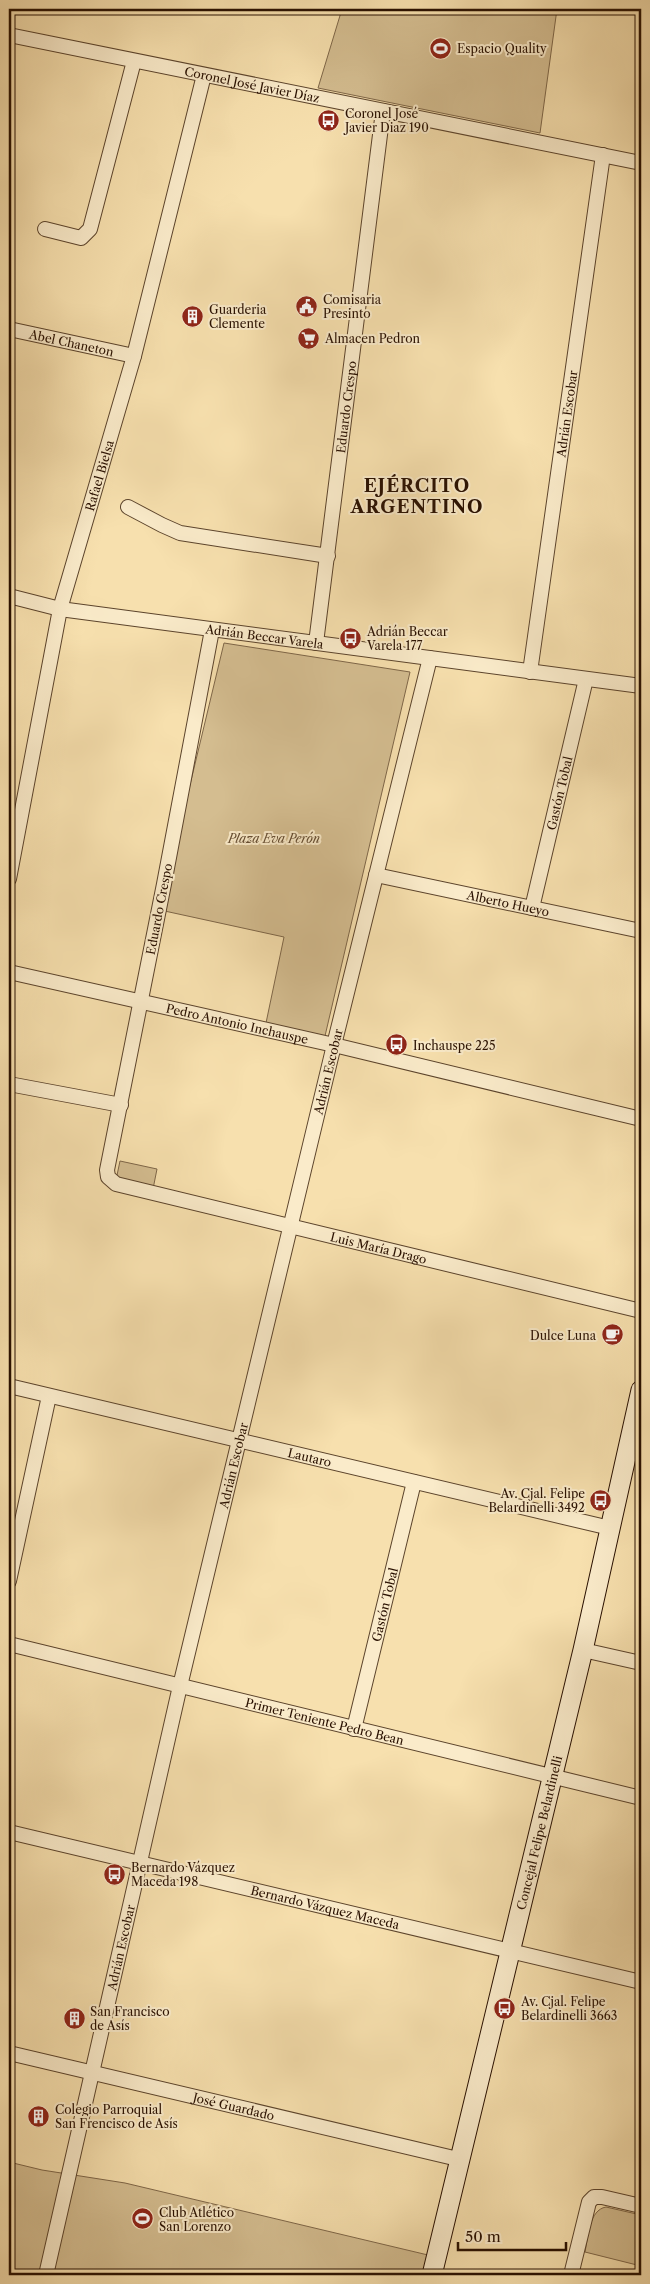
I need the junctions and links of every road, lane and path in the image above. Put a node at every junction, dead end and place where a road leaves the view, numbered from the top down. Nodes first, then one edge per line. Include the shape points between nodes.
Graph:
1 (9, 35) edge
2 (134, 61) junction
3 (204, 75) junction
4 (383, 111) junction
5 (603, 155) junction
6 (641, 163) edge
7 (45, 229) dead end
8 (9, 329) edge
9 (134, 356) junction
10 (128, 507) dead end
11 (328, 556) junction
12 (9, 596) edge
13 (60, 610) junction
14 (212, 630) junction
15 (316, 643) junction
16 (430, 658) junction
17 (530, 672) junction
18 (586, 679) junction
19 (641, 686) edge
20 (12, 845) edge
21 (376, 875) junction
22 (9, 878) edge
23 (532, 908) junction
24 (641, 931) edge
25 (9, 972) edge
26 (141, 1001) junction
27 (334, 1045) junction
28 (9, 1084) edge
29 (120, 1105) junction
30 (641, 1119) edge
31 (116, 1184) joint
32 (291, 1227) junction
33 (641, 1311) edge
34 (9, 1386) edge
35 (641, 1390) edge
36 (49, 1396) junction
37 (239, 1441) junction
38 (414, 1482) junction
39 (610, 1528) junction
40 (9, 1581) edge
41 (9, 1644) edge
42 (583, 1650) junction
43 (641, 1663) edge
44 (180, 1686) junction
45 (354, 1729) junction
46 (552, 1777) junction
47 (641, 1798) edge
48 (9, 1832) edge
49 (140, 1863) junction
50 (510, 1949) junction
51 (641, 1982) edge
52 (9, 2053) edge
53 (93, 2073) junction
54 (458, 2159) junction
55 (641, 2206) edge
56 (46, 2275) edge
57 (432, 2275) edge
58 (571, 2275) edge

1 - 2 street, Coronel José Javier Díaz
2 - 3 street, Coronel José Javier Díaz
2 - 7 street via 90,230 81,238
3 - 4 street, Coronel José Javier Díaz
3 - 9 street, Rafael Bielsa
4 - 5 street, Coronel José Javier Díaz
4 - 11 street, Eduardo Crespo
5 - 6 street, Coronel José Javier Díaz
5 - 17 street, Adrián Escobar
8 - 9 street, Abel Chaneton
9 - 13 street, Rafael Bielsa
10 - 11 street via 180,533
11 - 15 street, Eduardo Crespo
12 - 13 street, Adrián Beccar Varela
13 - 14 street, Adrián Beccar Varela
13 - 20 street, Rafael Bielsa
14 - 15 street, Adrián Beccar Varela
14 - 26 street, Eduardo Crespo
15 - 16 street, Adrián Beccar Varela
16 - 17 street, Adrián Beccar Varela
16 - 21 street, Adrián Escobar
17 - 18 street, Adrián Beccar Varela
18 - 19 street, Adrián Beccar Varela
18 - 23 street, Gastón Tobal
20 - 22 street, Rafael Bielsa
21 - 23 street, Alberto Hueyo
21 - 27 street, Adrián Escobar
23 - 24 street, Alberto Hueyo
25 - 26 street, Pedro Antonio Inchauspe
26 - 27 street, Pedro Antonio Inchauspe
26 - 29 street, Eduardo Crespo
27 - 30 street, Pedro Antonio Inchauspe
27 - 32 street, Adrián Escobar
28 - 29 street
29 - 31 street, Eduardo Crespo via 106,1170
31 - 32 street, Luis María Drago
32 - 33 street, Luis María Drago
32 - 37 street, Adrián Escobar
34 - 36 street, Lautaro
35 - 39 main road, Concejal Felipe Belardinelli
36 - 37 street, Lautaro
36 - 40 street
37 - 38 street, Lautaro
37 - 44 street, Adrián Escobar
38 - 39 street, Lautaro
38 - 45 street, Gastón Tobal
39 - 42 main road, Concejal Felipe Belardinelli
41 - 44 street, Primer Teniente Pedro Bean
42 - 43 street
42 - 46 main road, Concejal Felipe Belardinelli
44 - 45 street, Primer Teniente Pedro Bean
44 - 49 street, Adrián Escobar
45 - 46 street, Primer Teniente Pedro Bean
46 - 47 street, Primer Teniente Pedro Bean
46 - 50 main road, Concejal Felipe Belardinelli
48 - 49 street, Bernardo Vázquez Maceda
49 - 50 street, Bernardo Vázquez Maceda
49 - 53 street, Adrián Escobar
50 - 51 street, Bernardo Vázquez Maceda
50 - 54 main road, Concejal Felipe Belardinelli
52 - 53 street, José Guardado
53 - 54 street, José Guardado
53 - 56 street, Adrián Escobar
54 - 57 main road, Concejal Felipe Belardinelli
55 - 58 street via 602,2197 589,2202

